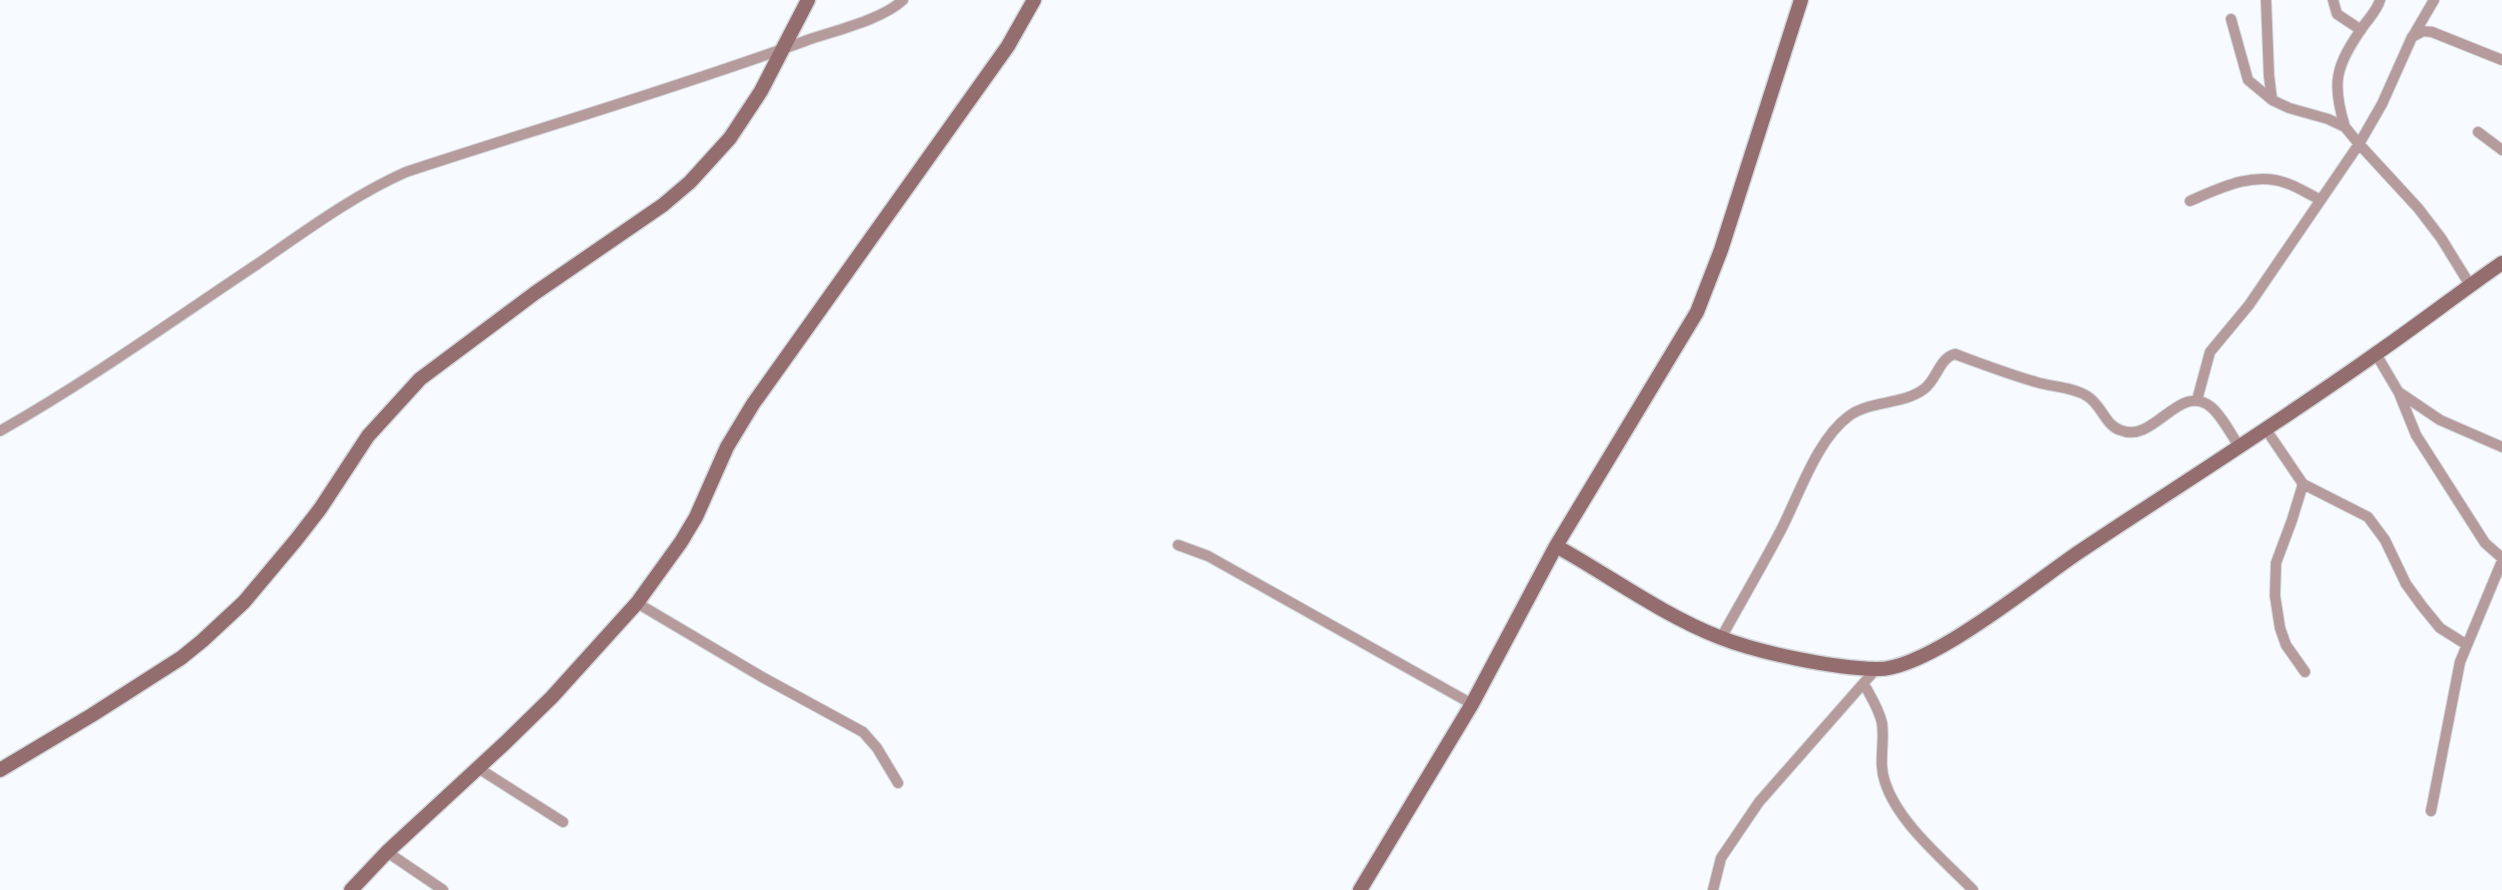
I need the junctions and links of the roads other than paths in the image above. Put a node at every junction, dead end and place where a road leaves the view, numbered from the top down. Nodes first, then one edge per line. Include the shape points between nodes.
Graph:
1 (808, 0) edge
2 (903, 0) edge
3 (1034, 0) edge
4 (1801, 0) edge
5 (2266, 0) edge
6 (2333, 0) edge
7 (2380, 0) edge
8 (2434, 0) edge
9 (2231, 19) dead end
10 (2361, 30) junction
11 (2412, 37) junction
12 (784, 49) junction
13 (2502, 60) edge
14 (2272, 100) junction
15 (2345, 127) junction
16 (2478, 132) dead end
17 (2359, 145) junction
18 (2502, 150) edge
19 (2190, 201) dead end
20 (2321, 201) junction
21 (2502, 263) edge
22 (2470, 285) junction
23 (2376, 354) junction
24 (2399, 393) junction
25 (2197, 400) junction
26 (2265, 428) junction
27 (0, 431) edge
28 (2239, 446) junction
29 (2502, 447) edge
30 (2303, 484) junction
31 (1178, 545) dead end
32 (1556, 546) junction
33 (2502, 559) edge
34 (637, 603) junction
35 (1721, 638) junction
36 (2467, 645) junction
37 (1876, 669) junction
38 (2305, 673) dead end
39 (1864, 684) junction
40 (1472, 704) junction
41 (478, 768) junction
42 (0, 770) edge
43 (898, 783) dead end
44 (2431, 811) dead end
45 (563, 822) dead end
46 (387, 852) junction
47 (351, 890) edge
48 (443, 890) edge
49 (1360, 890) edge
50 (1713, 890) edge
51 (1973, 890) edge

1 - 12 street
2 - 12 street via 871,18
3 - 34 street via 1008,46 753,404 727,447 696,517
4 - 32 street via 1701,303
5 - 14 street
6 - 10 street via 2337,15
7 - 10 street
8 - 11 street
9 - 14 street via 2248,80
10 - 15 street via 2338,71 2337,101
11 - 13 street via 2432,32
11 - 17 street
12 - 27 street via 388,180
12 - 42 street via 730,138 690,182 420,379 368,436 320,509 244,602 181,658
14 - 15 street
15 - 17 street
16 - 18 street
17 - 20 street
17 - 22 street via 2418,208
19 - 20 street via 2253,179 2286,183
20 - 25 street via 2249,305 2210,352
21 - 22 street
22 - 23 street
23 - 24 street
23 - 26 street
24 - 29 street via 2440,420
24 - 33 street via 2417,435 2485,543
25 - 28 street via 2212,408
25 - 35 street via 2177,406 2149,427 2122,431 2088,396 1955,354 1946,357 1924,389 1859,409 1837,426
26 - 28 street
26 - 30 street
28 - 37 street via 1952,640 1909,663
30 - 36 street via 2368,517 2406,584 2440,628
30 - 38 street via 2276,563 2275,596 2280,628
31 - 40 street via 1208,556
32 - 35 street
32 - 40 street
33 - 36 street
34 - 41 street via 552,697
34 - 43 street via 863,732
35 - 37 street via 1794,657
36 - 44 street
37 - 39 street
39 - 50 street via 1759,802 1721,858
39 - 51 street via 1882,724 1882,769 1890,794 1904,818
40 - 49 street
41 - 45 street
41 - 46 street
46 - 47 street
46 - 48 street

